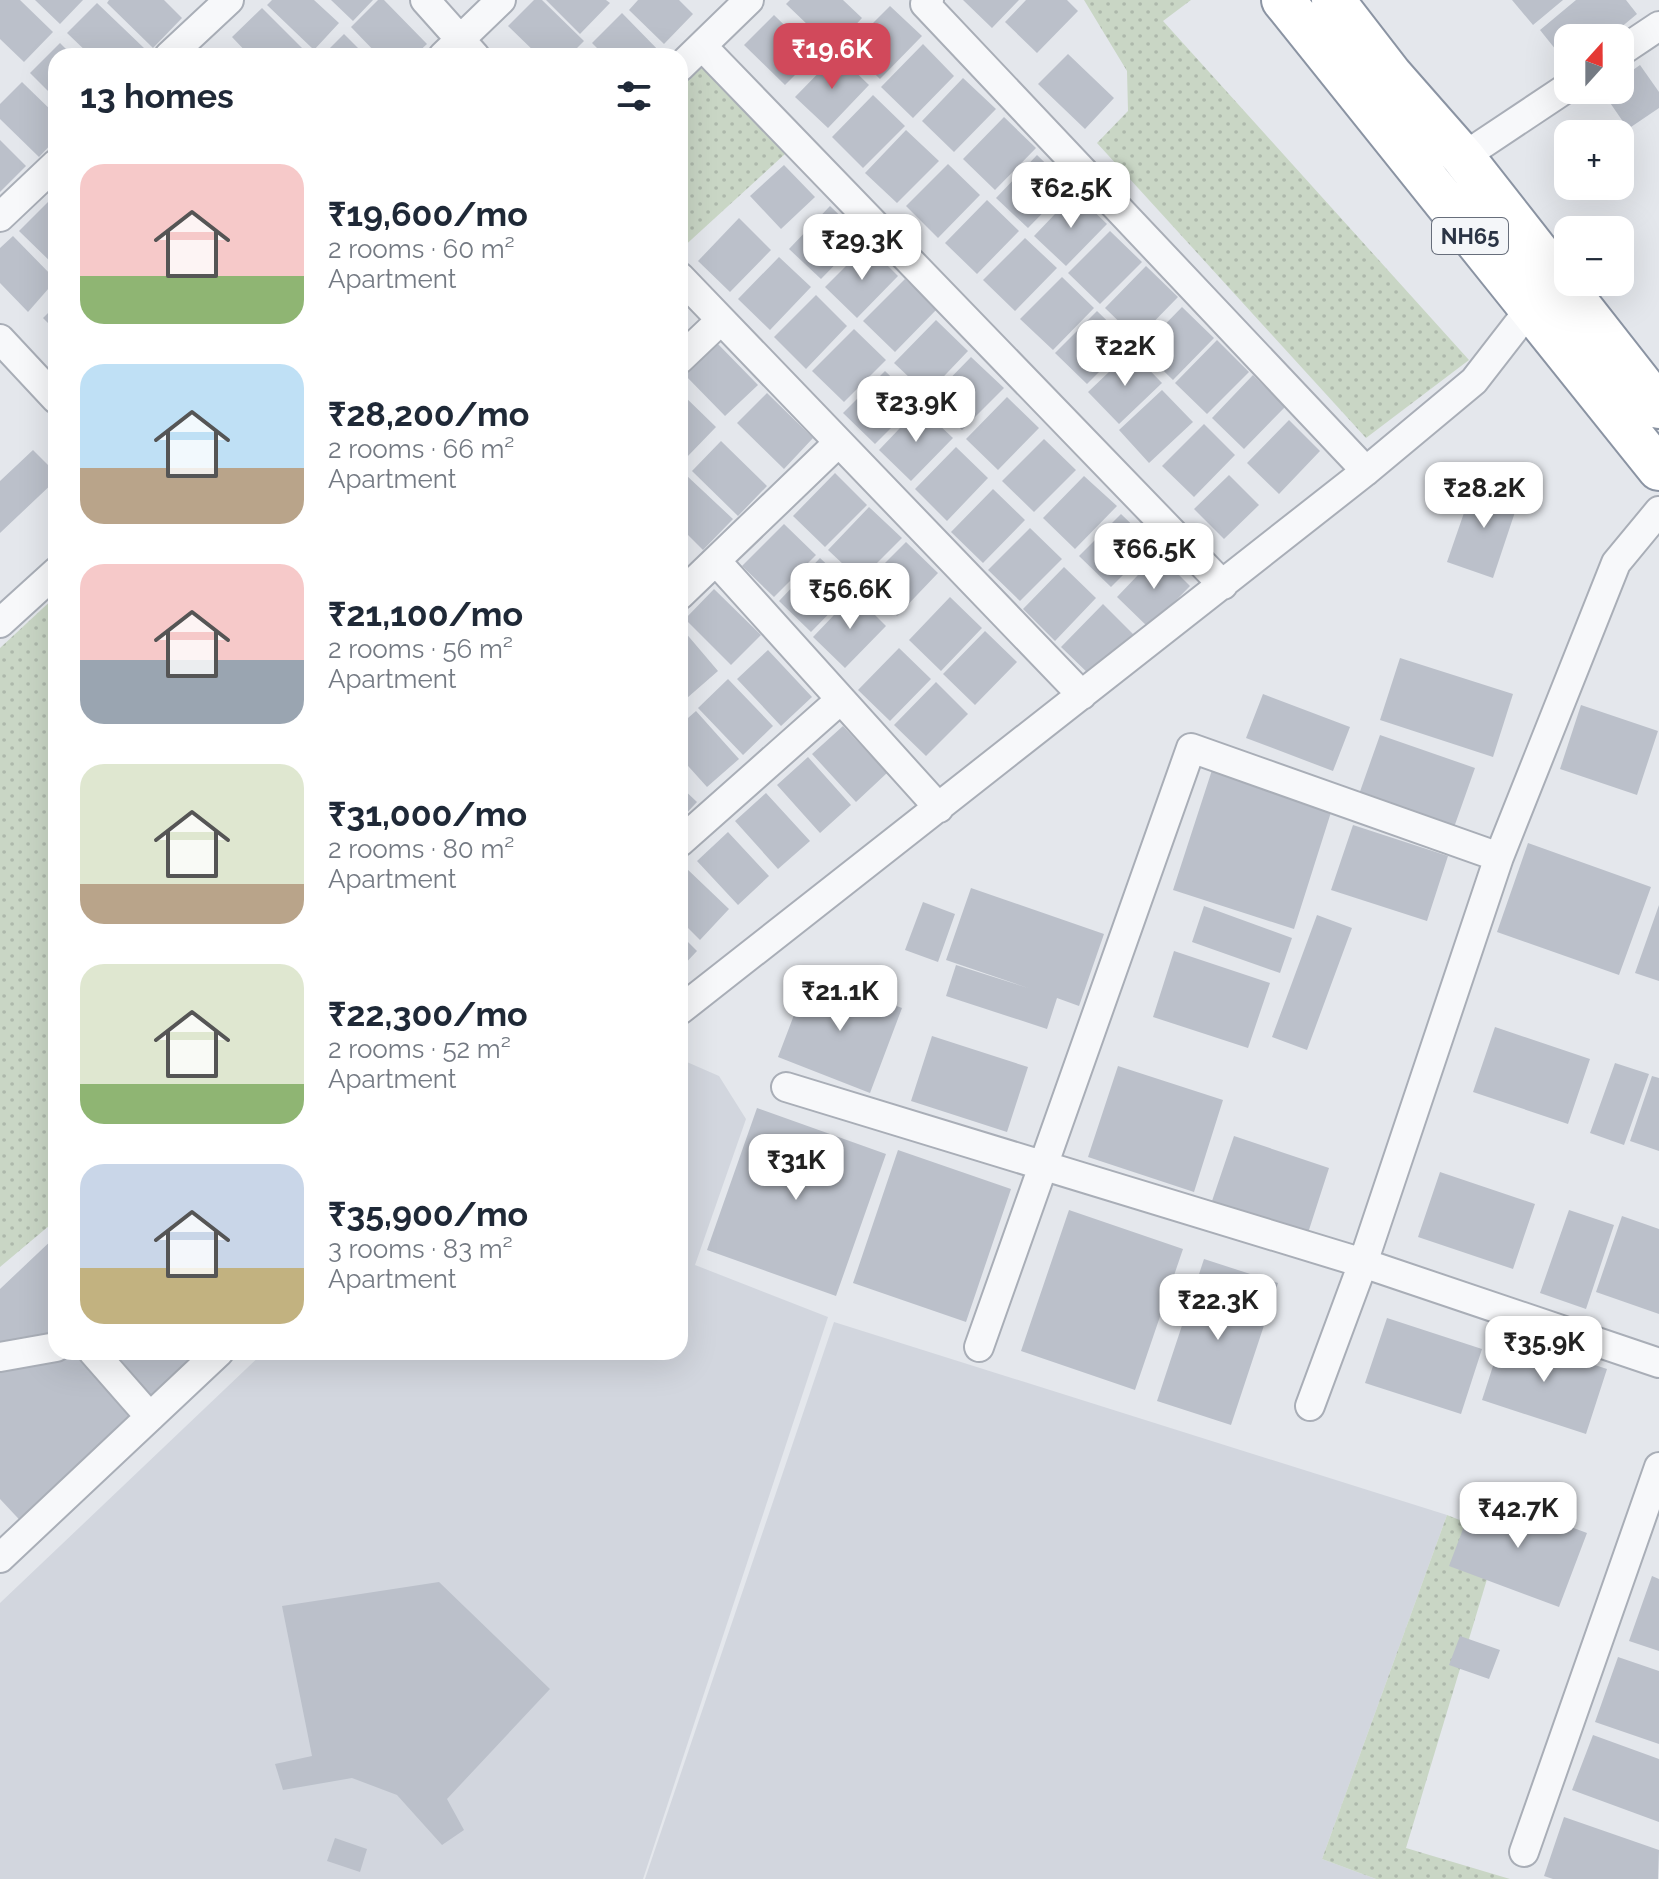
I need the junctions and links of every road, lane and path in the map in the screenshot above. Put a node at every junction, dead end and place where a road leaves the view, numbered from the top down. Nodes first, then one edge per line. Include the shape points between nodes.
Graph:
1 (425, 0) edge
2 (501, 0) edge
3 (749, 0) edge
4 (929, 0) edge
5 (1283, 0) edge
6 (1333, 0) edge
7 (219, 3) edge
8 (1659, 26) edge
9 (1634, 43) edge
10 (702, 46) junction
11 (177, 48) edge
12 (457, 48) edge
13 (461, 48) edge
14 (688, 59) edge
15 (1554, 96) edge
16 (1463, 157) junction
17 (48, 172) edge
18 (0, 217) edge
19 (688, 285) edge
20 (1529, 310) junction
21 (721, 320) junction
22 (0, 339) edge
23 (688, 351) edge
24 (48, 390) edge
25 (1659, 407) edge
26 (838, 443) junction
27 (1659, 469) edge
28 (1366, 471) junction
29 (1659, 511) edge
30 (716, 561) junction
31 (48, 579) edge
32 (1223, 585) junction
33 (688, 587) edge
34 (0, 623) edge
35 (1082, 695) junction
36 (839, 701) junction
37 (939, 808) junction
38 (688, 835) edge
39 (1499, 857) junction
40 (688, 1004) edge
41 (786, 1087) dead end
42 (1042, 1168) junction
43 (1363, 1263) junction
44 (979, 1347) dead end
45 (48, 1348) edge
46 (0, 1357) edge
47 (100, 1360) edge
48 (211, 1360) edge
49 (1659, 1363) edge
50 (1310, 1406) dead end
51 (150, 1417) junction
52 (1659, 1467) edge
53 (0, 1558) edge
54 (1524, 1852) dead end

1 - 12 street
2 - 13 street
3 - 10 street
4 - 28 street via 925,4
5 - 20 highway, NH65
6 - 16 highway, NH65
7 - 11 street
8 - 9 street
10 - 14 street
10 - 32 street
15 - 16 street
16 - 25 highway, NH65
17 - 18 street
19 - 21 street
20 - 27 highway, NH65
20 - 28 street via 1474,381
21 - 23 street
21 - 26 street
22 - 24 street
26 - 30 street
26 - 35 street
28 - 32 street
29 - 39 street via 1616,563
30 - 33 street
30 - 36 street
31 - 34 street
32 - 35 street
35 - 37 street
36 - 37 street
36 - 38 street
37 - 40 street
39 - 42 street via 1191,748
39 - 43 street
41 - 42 street
42 - 43 street
42 - 44 street
43 - 49 street
43 - 50 street
45 - 46 street
47 - 51 street
48 - 51 street
51 - 53 street
52 - 54 street

